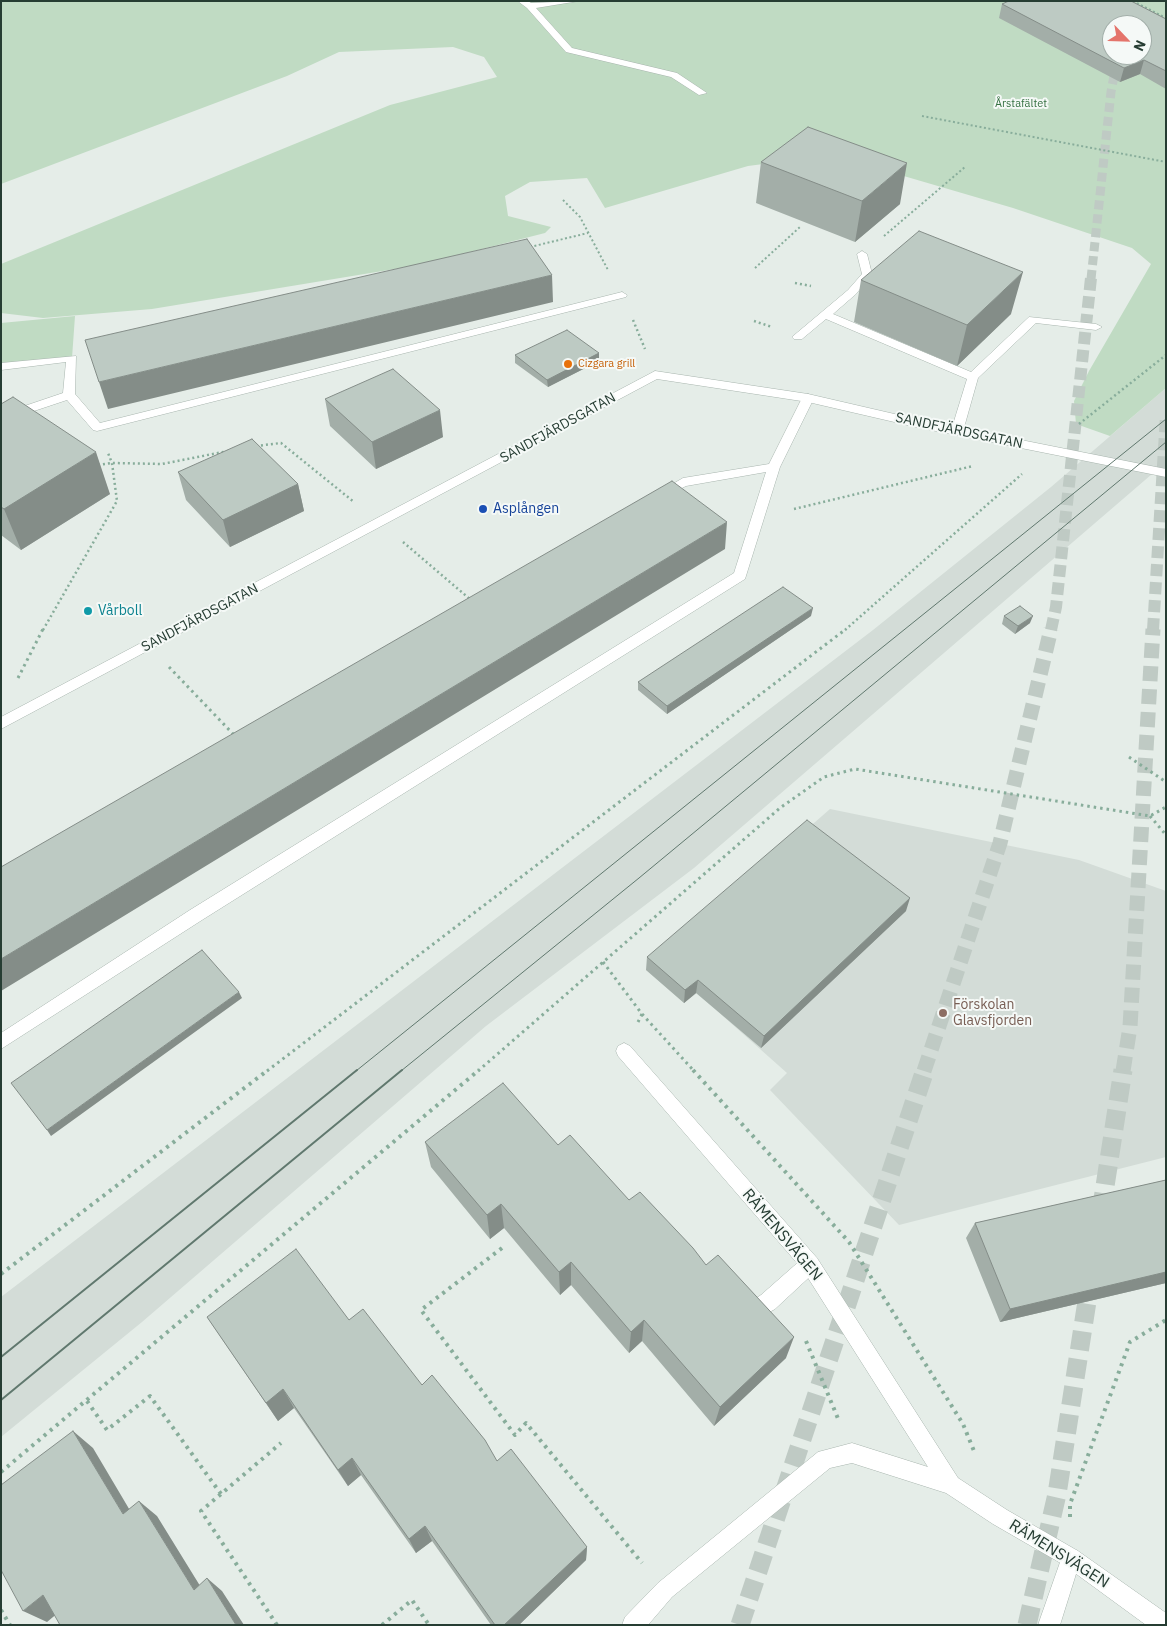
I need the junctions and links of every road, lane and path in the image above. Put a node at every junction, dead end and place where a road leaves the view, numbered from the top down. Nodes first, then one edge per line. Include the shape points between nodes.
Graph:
1 (575, 1) edge
2 (1132, 1) edge
3 (525, 4) edge
4 (1166, 18) edge
5 (702, 93) dead end
6 (922, 116) dead end
7 (1166, 162) edge
8 (965, 167) dead end
9 (800, 227) edge
10 (588, 233) dead end
11 (524, 248) edge
12 (862, 254) joint
13 (755, 268) dead end
14 (622, 295) dead end
15 (824, 314) junction
16 (1096, 327) dead end
17 (798, 338) dead end
18 (1166, 355) edge
19 (1, 367) edge
20 (973, 377) junction
21 (69, 396) junction
22 (808, 398) junction
23 (1, 418) edge
24 (97, 427) junction
25 (957, 430) junction
26 (254, 446) edge
27 (236, 449) edge
28 (1049, 449) junction
29 (112, 463) junction
30 (979, 464) dead end
31 (93, 466) dead end
32 (774, 467) junction
33 (1166, 473) edge
34 (650, 501) edge
35 (759, 518) junction
36 (381, 523) junction
37 (475, 604) edge
38 (148, 645) junction
39 (14, 686) dead end
40 (1, 724) edge
41 (239, 740) edge
42 (1129, 757) dead end
43 (1166, 782) edge
44 (1166, 807) edge
45 (1150, 816) junction
46 (1166, 835) edge
47 (604, 962) junction
48 (1, 1042) edge
49 (624, 1052) joint
50 (502, 1248) edge
51 (810, 1264) junction
52 (1, 1274) edge
53 (747, 1316) edge
54 (1166, 1320) edge
55 (806, 1341) dead end
56 (87, 1401) junction
57 (281, 1443) dead end
58 (852, 1453) junction
59 (1, 1472) edge
60 (951, 1485) junction
61 (221, 1494) junction
62 (1071, 1558) junction
63 (665, 1590) junction
64 (1, 1610) edge
65 (10, 1625) edge
66 (277, 1625) edge
67 (382, 1625) edge
68 (429, 1625) edge
69 (633, 1625) edge
70 (1048, 1625) edge
71 (1165, 1625) edge

1 - 3 street
2 - 4 path
3 - 5 street via 569,50 674,76
6 - 7 path
8 - 12 path
9 - 13 path
10 - 11 path
12 - 15 street via 867,274 852,292
14 - 24 street
15 - 17 street
15 - 20 street
16 - 20 street via 1033,319
18 - 28 path
19 - 21 street via 72,358
20 - 25 street
21 - 23 street
21 - 24 street
22 - 25 street, SANDFJÄRDSGATAN
22 - 32 street
22 - 36 street, SANDFJÄRDSGATAN via 655,375
24 - 29 path
25 - 28 street, SANDFJÄRDSGATAN
26 - 36 path via 280,443
27 - 29 path via 162,464
28 - 33 street, SANDFJÄRDSGATAN
28 - 52 path via 846,629
29 - 31 path
29 - 39 path via 117,501
30 - 35 path
32 - 34 street via 683,482
32 - 35 street
35 - 48 street via 740,576 212,904
36 - 37 path
36 - 38 street, SANDFJÄRDSGATAN
38 - 40 street, SANDFJÄRDSGATAN
38 - 41 path
42 - 43 path
44 - 45 path
45 - 46 path
45 - 47 path via 855,769 824,777 780,808
47 - 49 path via 642,1014
47 - 56 path
49 - 51 street, RÄMENSVÄGEN
50 - 63 path via 422,1310 515,1435 526,1423
51 - 53 street via 768,1302
51 - 60 street, RÄMENSVÄGEN
54 - 62 path via 1130,1342 1070,1504
55 - 58 path
56 - 59 path
56 - 61 path via 107,1430 150,1396
57 - 61 path
58 - 60 street, RÄMENSVÄGEN
58 - 63 street, RÄMENSVÄGEN via 825,1458
60 - 62 street, RÄMENSVÄGEN
61 - 66 path via 201,1511
62 - 70 street
62 - 71 street, RÄMENSVÄGEN
63 - 69 street, RÄMENSVÄGEN
64 - 65 path
67 - 68 path via 412,1600

